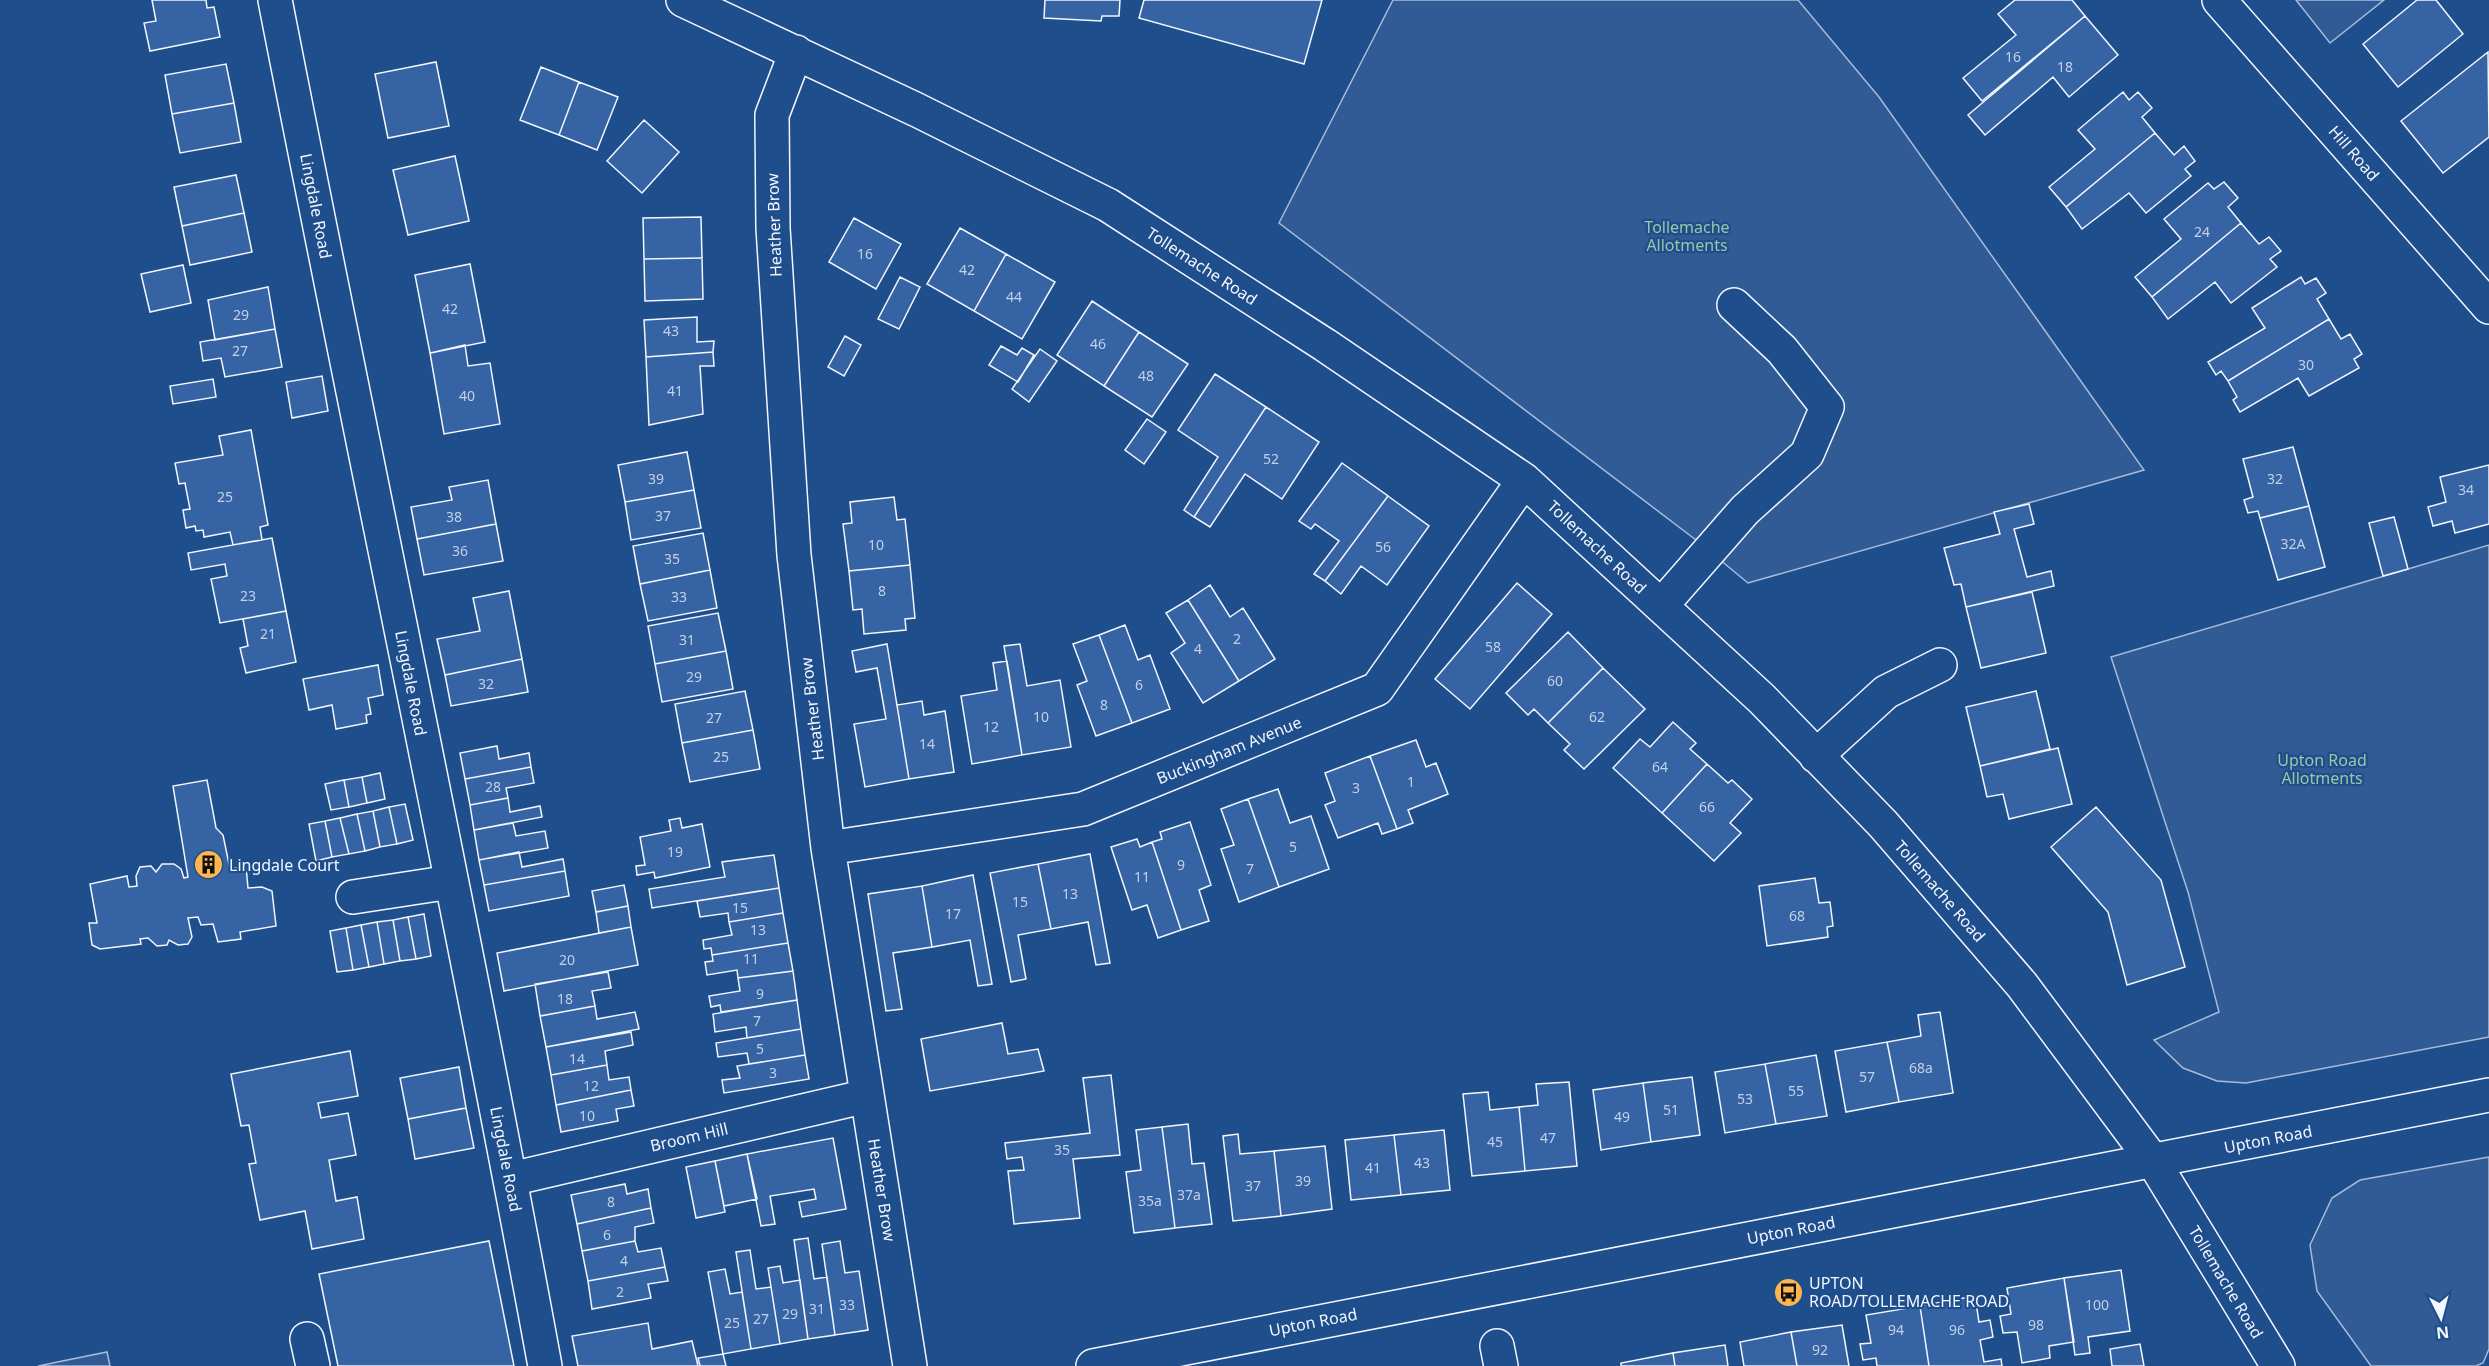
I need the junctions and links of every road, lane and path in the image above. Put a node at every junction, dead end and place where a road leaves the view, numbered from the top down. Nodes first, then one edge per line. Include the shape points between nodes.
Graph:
1 (275, 0) edge
2 (683, 0) edge
3 (2219, 0) edge
4 (796, 52) junction
5 (1734, 305) dead end
6 (2489, 307) edge
7 (1524, 480) junction
8 (1661, 606) junction
9 (1940, 665) dead end
10 (1816, 756) junction
11 (828, 848) junction
12 (451, 882) junction
13 (353, 897) dead end
14 (2489, 1095) edge
15 (867, 1096) junction
16 (2153, 1161) junction
17 (511, 1179) junction
18 (545, 1366) edge
19 (910, 1366) edge
20 (1093, 1366) edge
21 (2278, 1366) edge

1 - 12 street, Lingdale Road
2 - 4 street, Tollemache Road
3 - 6 street, Hill Road
4 - 7 street, Tollemache Road via 1108,205
4 - 11 street, Heather Brow via 772,115 772,228 794,555
5 - 8 street via 1782,350 1827,407 1807,454 1745,510
7 - 8 street, Tollemache Road
7 - 11 street, Buckingham Avenue via 1377,689 1083,809
8 - 10 street, Tollemache Road via 1762,699
9 - 10 street via 1886,692
10 - 16 street, Tollemache Road via 1882,824 2022,985
11 - 15 street, Heather Brow
12 - 13 street
12 - 17 street, Lingdale Road
14 - 16 street, Upton Road
15 - 17 street, Broom Hill
15 - 19 street, Heather Brow
16 - 20 street, Upton Road via 1485,1287
16 - 21 street, Tollemache Road
17 - 18 street, Lingdale Road

